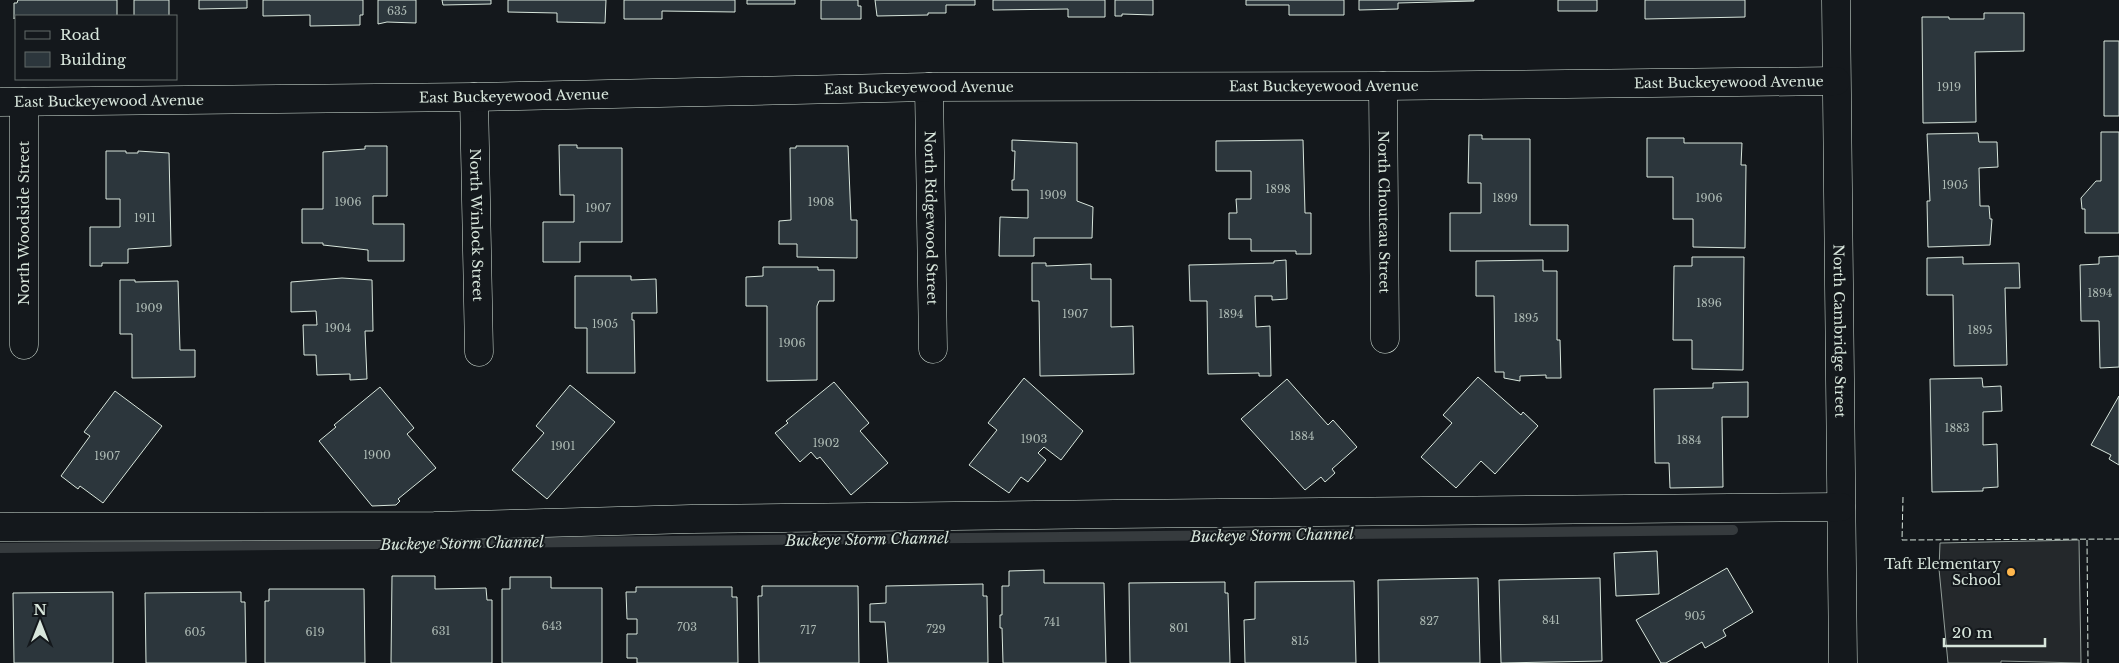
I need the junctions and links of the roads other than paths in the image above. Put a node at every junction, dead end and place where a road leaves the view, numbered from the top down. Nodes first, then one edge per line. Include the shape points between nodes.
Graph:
1 (1836, 0) edge
2 (1836, 81) junction
3 (1383, 86) junction
4 (929, 87) junction
5 (474, 97) junction
6 (12, 102) edge
7 (1385, 339) dead end
8 (24, 345) dead end
9 (933, 349) dead end
10 (479, 352) dead end
11 (1841, 507) junction
12 (0, 527) edge
13 (1843, 663) edge

1 - 2 street, North Cambridge Street
2 - 3 street, East Buckeyewood Avenue
2 - 11 street, North Cambridge Street
3 - 4 street, East Buckeyewood Avenue
3 - 7 street, North Chouteau Street
4 - 5 street, East Buckeyewood Avenue
4 - 9 street, North Ridgewood Street
5 - 6 street, East Buckeyewood Avenue
5 - 10 street, North Winlock Street
6 - 8 street, North Woodside Street
11 - 12 street via 690,519 424,526
11 - 13 street, North Cambridge Street

